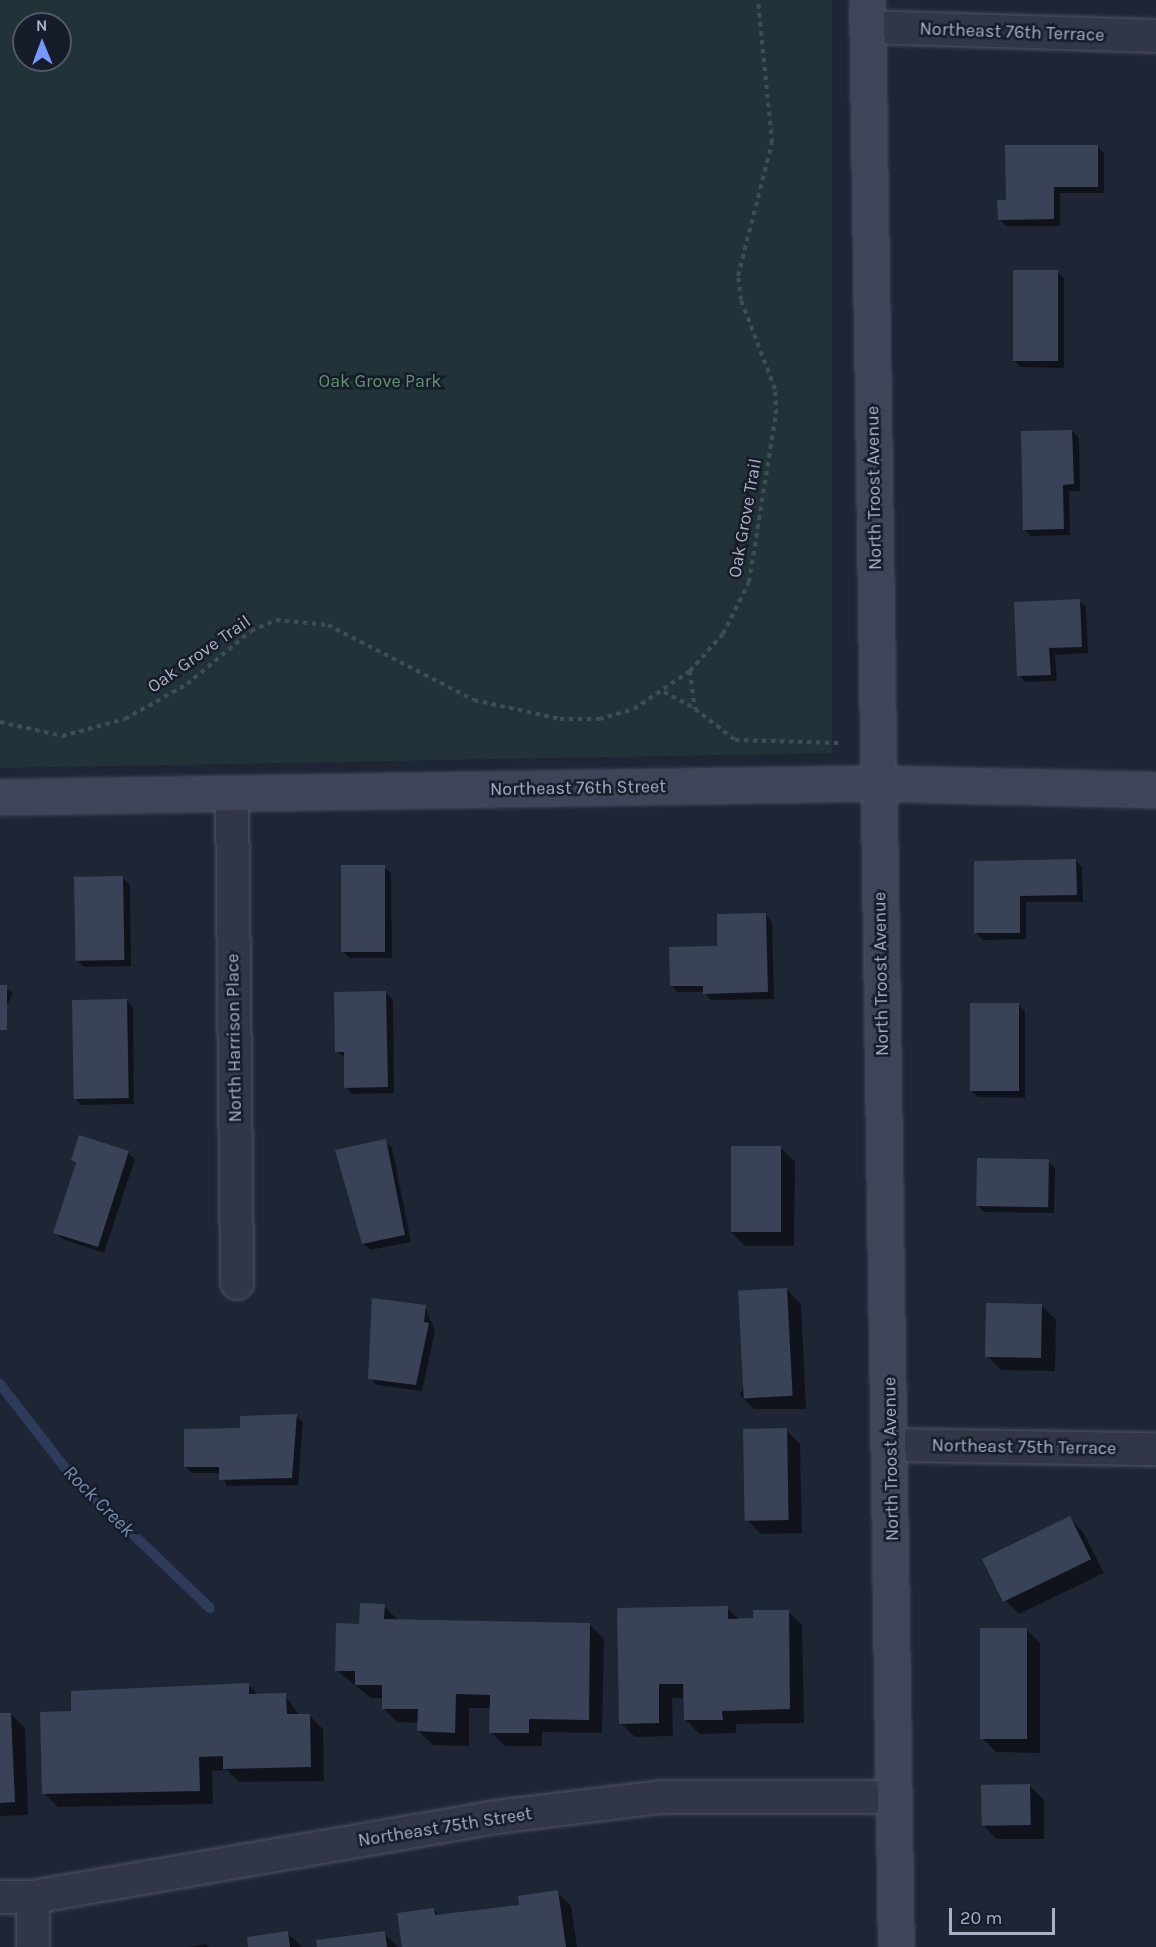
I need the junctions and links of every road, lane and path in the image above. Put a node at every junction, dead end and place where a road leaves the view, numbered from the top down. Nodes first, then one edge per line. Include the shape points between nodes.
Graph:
1 (758, 0) edge
2 (867, 14) edge
3 (1156, 36) edge
4 (690, 671) junction
5 (664, 692) junction
6 (695, 709) junction
7 (0, 722) edge
8 (838, 743) dead end
9 (876, 783) junction
10 (1156, 790) edge
11 (232, 794) junction
12 (0, 797) edge
13 (237, 1283) dead end
14 (891, 1445) junction
15 (1156, 1449) edge
16 (894, 1797) junction
17 (0, 1897) edge
18 (33, 1897) junction
19 (33, 1947) edge
20 (896, 1947) edge

1 - 4 path, Oak Grove Trail via 773,110 772,144 738,276 741,300 775,389 776,414 749,582 723,634
2 - 3 street, Northeast 76th Terrace
2 - 9 street, North Troost Avenue
4 - 5 path, Oak Grove Trail
4 - 6 path
5 - 6 path
5 - 7 path, Oak Grove Trail via 599,719 527,713 474,699 348,632 298,619 276,620 251,631 187,684 125,719 62,736
6 - 8 path via 717,730 745,742
9 - 10 street, Northeast 76th Street
9 - 11 street, Northeast 76th Street
9 - 14 street, North Troost Avenue
11 - 12 street, Northeast 76th Street
11 - 13 street, North Harrison Place
14 - 15 street, Northeast 75th Terrace
14 - 16 street, North Troost Avenue
16 - 18 street, Northeast 75th Street via 651,1799 496,1817
16 - 20 street, North Troost Avenue
17 - 18 street, Northeast 75th Street
18 - 19 street

